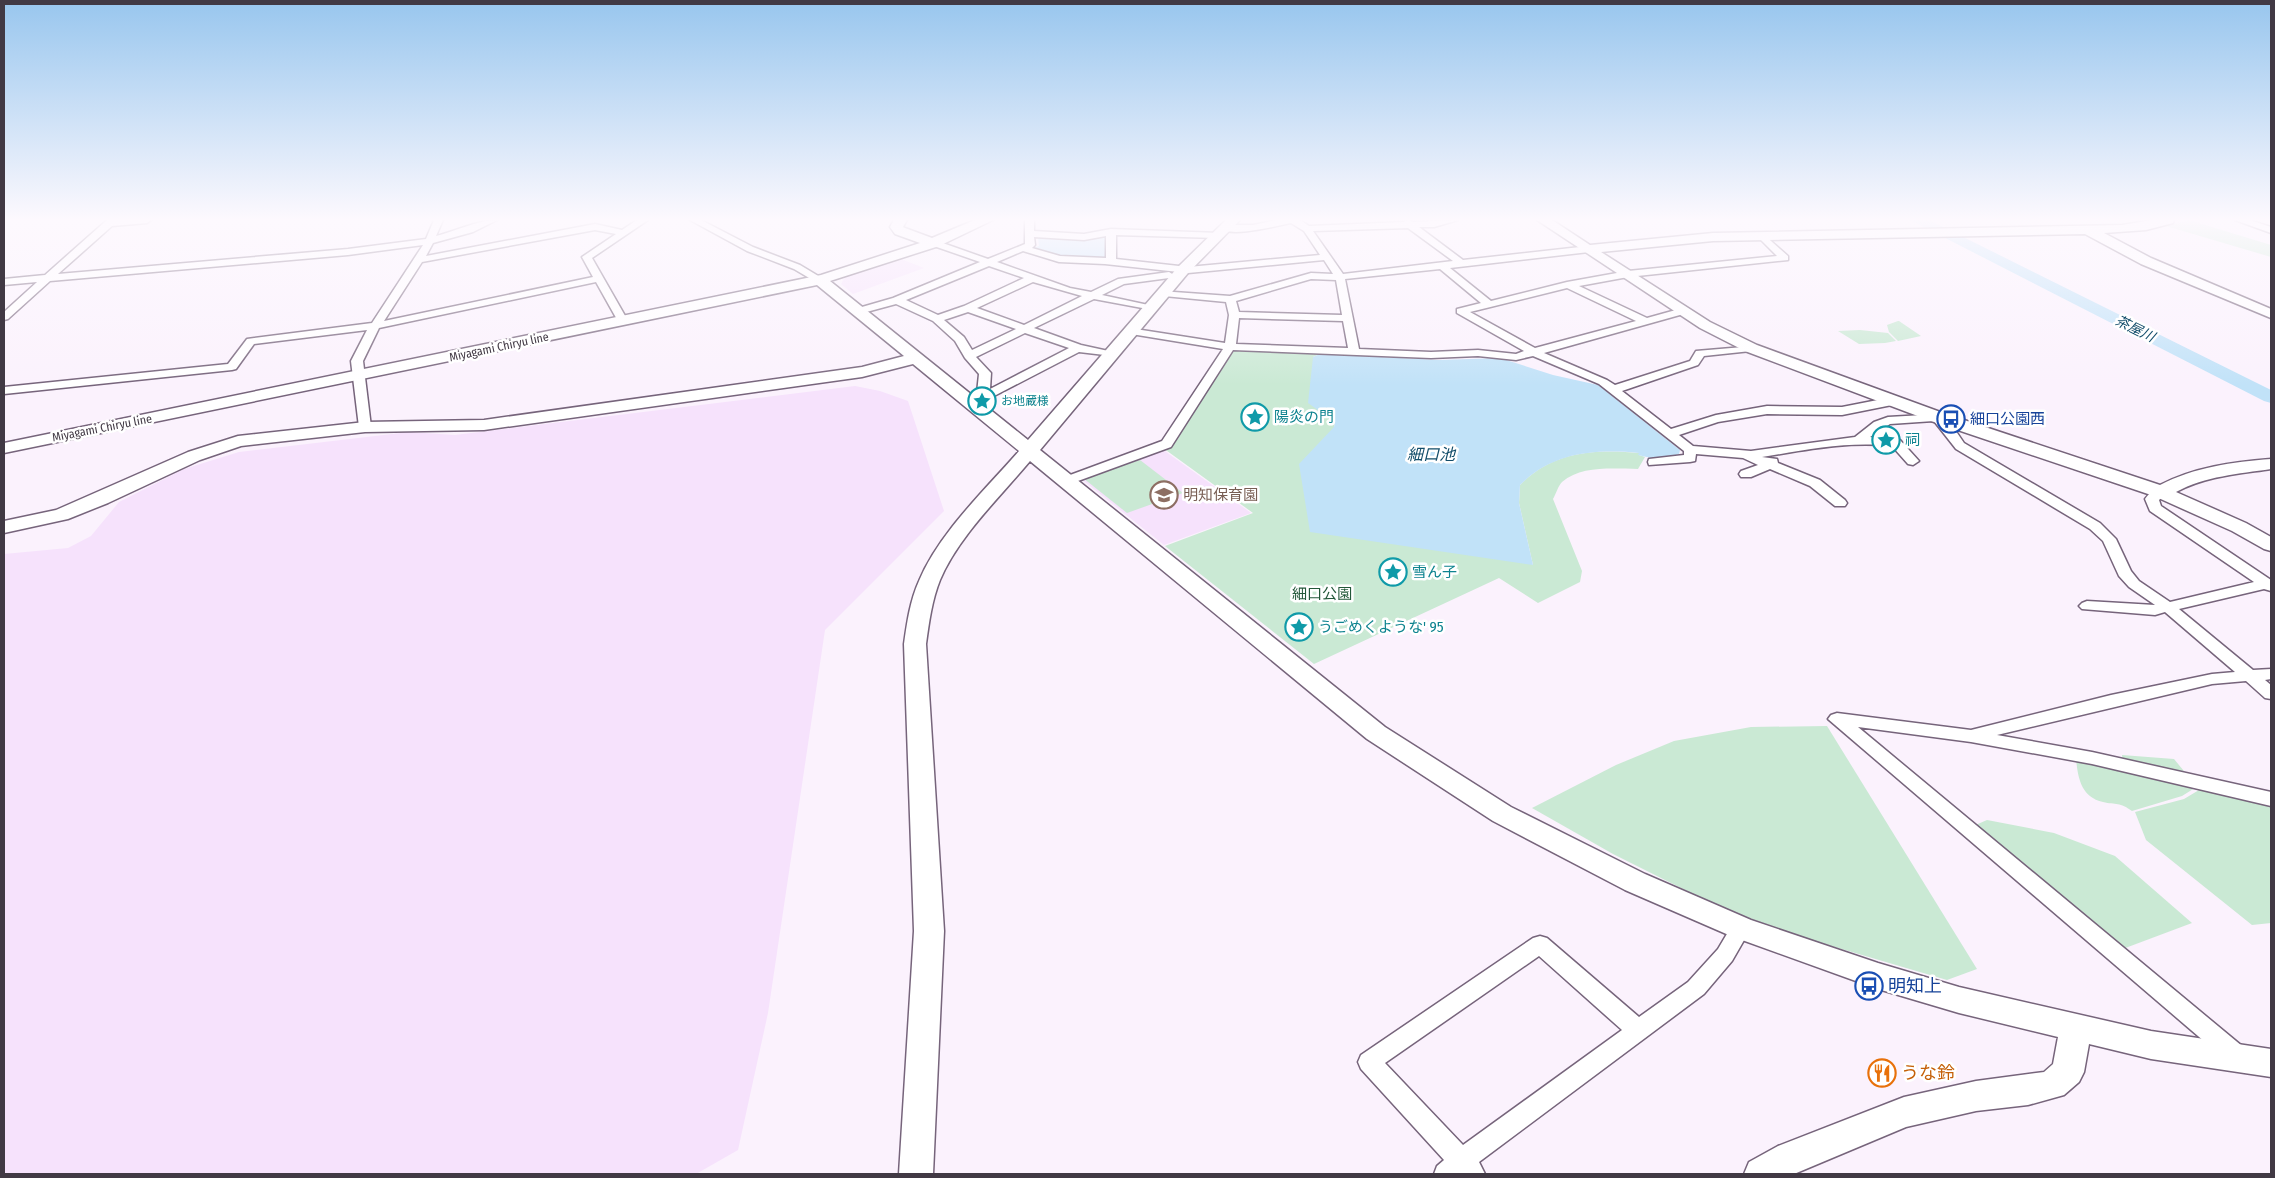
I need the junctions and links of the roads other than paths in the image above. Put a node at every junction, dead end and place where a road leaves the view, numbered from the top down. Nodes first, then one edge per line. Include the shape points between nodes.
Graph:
1 (53, 275) edge
2 (85, 275) edge
3 (409, 275) edge
4 (596, 275) edge
5 (810, 275) edge
6 (835, 275) edge
7 (961, 275) edge
8 (1025, 275) edge
9 (1158, 275) edge
10 (1179, 275) edge
11 (1357, 275) edge
12 (1454, 275) edge
13 (1623, 275) edge
14 (1629, 275) edge
15 (2179, 275) edge
16 (1340, 277) junction
17 (50, 278) junction
18 (1033, 278) junction
19 (598, 279) junction
20 (820, 280) junction
21 (4, 282) edge
22 (1569, 285) junction
23 (1164, 293) junction
24 (1091, 295) junction
25 (1231, 299) junction
26 (897, 300) junction
27 (1489, 304) junction
28 (968, 308) junction
29 (1149, 308) junction
30 (859, 311) junction
31 (1683, 311) junction
32 (2271, 314) edge
33 (1234, 316) junction
34 (4, 317) edge
35 (1347, 318) junction
36 (937, 319) junction
37 (623, 321) junction
38 (1646, 321) junction
39 (375, 326) junction
40 (1025, 329) junction
41 (1129, 331) junction
42 (1230, 347) junction
43 (1078, 348) junction
44 (1751, 348) junction
45 (1354, 351) junction
46 (1533, 352) junction
47 (1109, 354) junction
48 (969, 356) junction
49 (1516, 357) junction
50 (917, 358) junction
51 (359, 376) junction
52 (1603, 382) junction
53 (1614, 389) junction
54 (4, 390) edge
55 (976, 398) junction
56 (1893, 401) junction
57 (1937, 417) junction
58 (365, 427) junction
59 (1670, 434) junction
60 (1858, 440) junction
61 (1840, 442) junction
62 (1896, 444) junction
63 (1915, 446) dead end
64 (4, 448) edge
65 (1029, 450) junction
66 (1690, 450) junction
67 (1775, 451) junction
68 (1853, 454) dead end
69 (1746, 455) junction
70 (1913, 461) dead end
71 (1654, 462) dead end
72 (1771, 464) junction
73 (2271, 464) edge
74 (1746, 474) dead end
75 (1067, 481) junction
76 (2161, 492) junction
77 (1840, 503) dead end
78 (4, 527) edge
79 (2271, 545) edge
80 (2269, 585) edge
81 (2087, 606) dead end
82 (2169, 608) junction
83 (2271, 674) edge
84 (2250, 676) junction
85 (2271, 694) edge
86 (1971, 736) junction
87 (2271, 799) edge
88 (1741, 928) junction
89 (2076, 1028) junction
90 (1638, 1030) junction
91 (2240, 1058) junction
92 (2271, 1064) edge
93 (1460, 1170) edge
94 (916, 1174) edge
95 (1761, 1174) edge

1 - 17 street
2 - 17 street
3 - 39 street
4 - 19 street
5 - 20 street
6 - 20 street, Miyagami Chiryu line
7 - 26 street
8 - 18 street
9 - 24 street via 1128,279
10 - 23 street
11 - 16 street
12 - 27 street
13 - 22 street
14 - 31 street
15 - 32 street
16 - 25 street via 1311,276
16 - 35 street
17 - 21 street
17 - 34 street
18 - 24 street
18 - 28 street
19 - 37 street
19 - 39 street
20 - 30 street
20 - 37 street, Miyagami Chiryu line
22 - 27 street
22 - 38 street
23 - 25 street
23 - 29 street
24 - 29 street
24 - 40 street
25 - 33 street
26 - 30 street
26 - 36 street
27 - 46 street via 1461,311
28 - 36 street
28 - 40 street
29 - 41 street
30 - 50 street
31 - 38 street
31 - 44 street
33 - 35 street
33 - 42 street
35 - 45 street
36 - 48 street via 960,339
37 - 51 street, Miyagami Chiryu line
38 - 46 street
39 - 51 street via 357,361
39 - 54 street via 251,341 232,367
40 - 43 street
40 - 48 street
41 - 42 street
41 - 47 street
42 - 45 street
42 - 75 street via 1167,444
43 - 47 street
43 - 55 street
44 - 53 street via 1700,353 1694,363
44 - 56 street
45 - 49 street via 1431,355 1478,353
46 - 49 street
46 - 52 street
47 - 65 street
48 - 55 street via 985,373
49 - 52 street via 1558,372
50 - 55 street
50 - 58 street via 862,372 544,418 484,425
51 - 58 street
51 - 64 street, Miyagami Chiryu line
52 - 53 street
53 - 59 street
55 - 65 street
56 - 57 street
56 - 59 street via 1842,411 1767,410 1716,419
57 - 60 street via 1885,422
57 - 76 street
57 - 82 street via 1960,446 2095,526 2110,539 2124,573 2134,584
58 - 78 street via 238,442 194,456 101,500 61,515
59 - 66 street
60 - 61 street
60 - 62 street
61 - 67 street
61 - 68 street
62 - 63 street
62 - 70 street
65 - 75 street
65 - 94 street via 947,548 929,577 920,604 915,644 929,931
66 - 69 street
66 - 71 street via 1690,458
67 - 69 street
67 - 72 street
69 - 72 street
72 - 74 street
72 - 77 street via 1815,483
73 - 76 street via 2212,471 2186,479
75 - 88 street via 1376,733 1423,765 1558,844
76 - 79 street
76 - 80 street via 2152,499 2154,508
80 - 82 street
81 - 82 street
82 - 84 street
83 - 84 street
84 - 85 street
84 - 86 street via 2212,679
86 - 87 street via 2092,758
86 - 91 street via 1837,720
88 - 89 street via 1958,1000
88 - 90 street via 1725,955 1696,988
89 - 91 street via 2151,1045
89 - 95 street via 2068,1072 2052,1085 1976,1096 1904,1112 1790,1158
90 - 93 street
90 - 93 street via 1540,944 1369,1062
91 - 92 street

